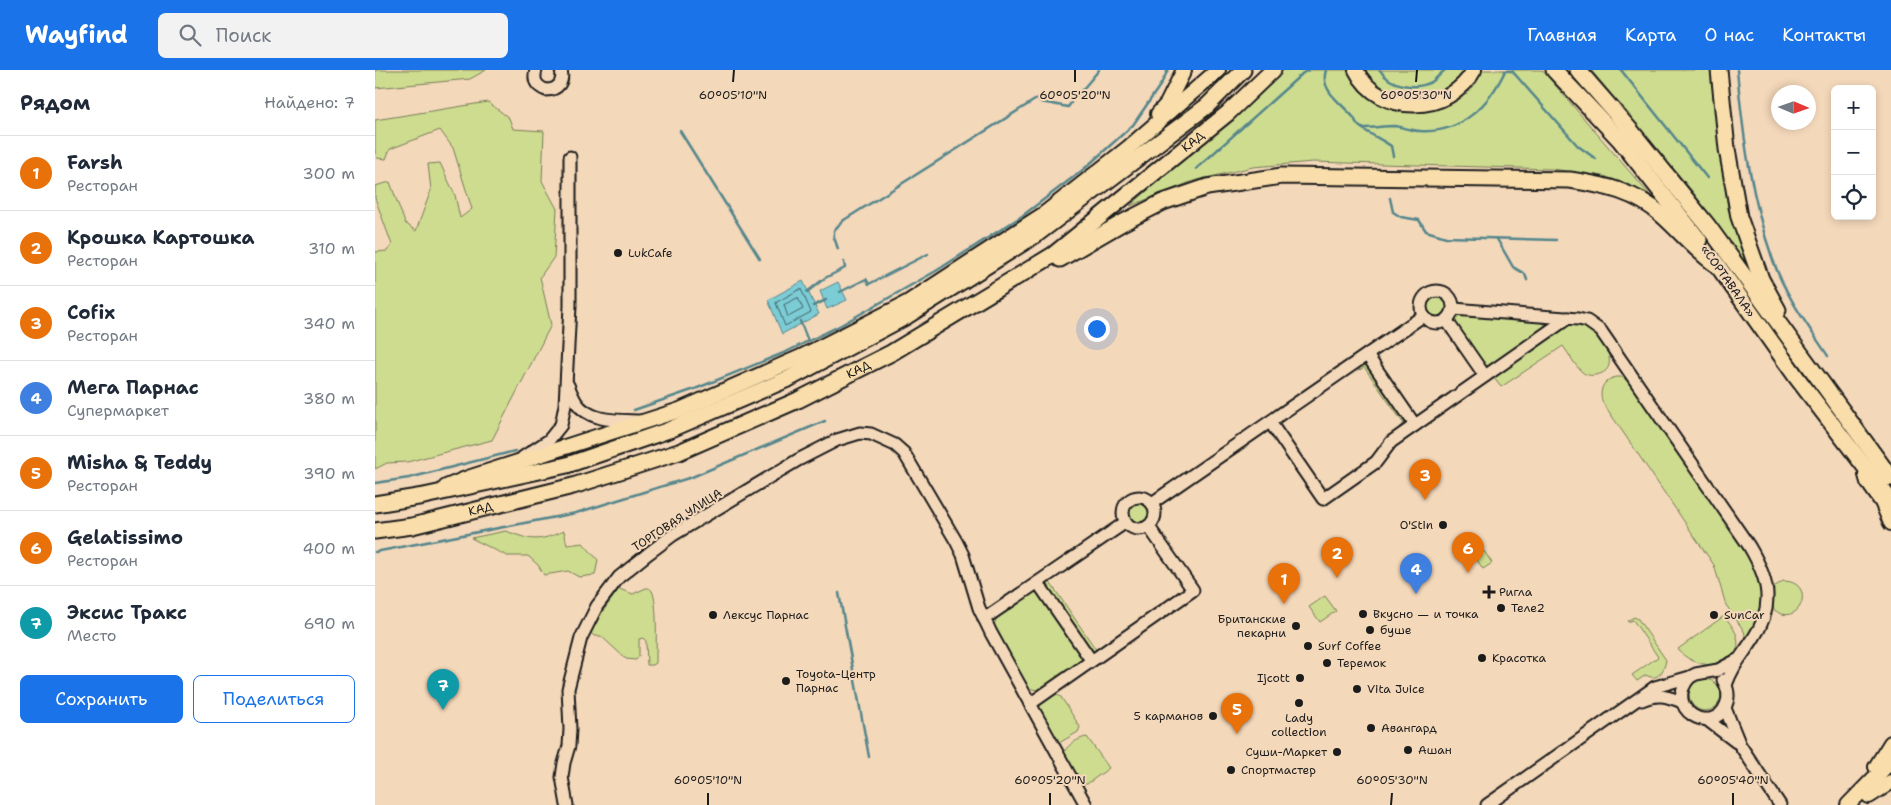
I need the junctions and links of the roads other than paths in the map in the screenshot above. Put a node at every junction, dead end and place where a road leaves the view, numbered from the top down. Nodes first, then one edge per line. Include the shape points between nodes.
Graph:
1 (536, 70) edge
2 (561, 70) edge
3 (1185, 70) edge
4 (1218, 70) edge
5 (1243, 70) edge
6 (1273, 70) edge
7 (1356, 70) edge
8 (1474, 70) edge
9 (1554, 70) edge
10 (1578, 70) edge
11 (1719, 70) edge
12 (1128, 148) junction
13 (570, 156) dead end
14 (1718, 266) junction
15 (1019, 276) junction
16 (1454, 309) junction
17 (1423, 316) junction
18 (1568, 318) junction
19 (1447, 321) junction
20 (1367, 355) junction
21 (1809, 366) junction
22 (1485, 376) junction
23 (568, 385) junction
24 (646, 421) junction
25 (1270, 422) junction
26 (1415, 425) junction
27 (515, 462) junction
28 (1863, 465) junction
29 (1891, 478) edge
30 (424, 496) junction
31 (1891, 501) edge
32 (1153, 503) junction
33 (375, 504) edge
34 (1126, 522) junction
35 (1891, 523) edge
36 (1149, 527) junction
37 (375, 531) edge
38 (1038, 583) junction
39 (984, 619) junction
40 (1091, 660) junction
41 (1737, 660) junction
42 (1708, 672) junction
43 (1690, 677) junction
44 (1727, 685) junction
45 (1682, 702) junction
46 (1030, 704) junction
47 (1629, 707) junction
48 (1725, 708) junction
49 (1707, 720) junction
50 (1891, 742) edge
51 (1739, 745) junction
52 (1891, 761) edge
53 (1891, 773) edge
54 (1891, 782) edge
55 (1864, 797) edge
56 (567, 805) edge
57 (1086, 805) edge
58 (1487, 805) edge
59 (1780, 805) edge
60 (1848, 805) edge

1 - 2 street via 536,83 545,90 557,88 563,77
3 - 12 main road via 1167,104
4 - 12 main road
5 - 30 highway, КАД via 1207,106 1037,234 907,316 789,378 669,430 567,465
6 - 15 highway, КАД via 1228,113 1068,243
7 - 8 main road via 1372,90 1384,98 1397,104 1414,105 1447,97 1470,78
9 - 14 highway, «СОРТАВАЛА» via 1620,140
10 - 21 highway, «СОРТАВАЛА» via 1708,226
11 - 21 highway via 1727,149 1739,216 1761,279
12 - 24 main road via 1044,214 907,303 801,358 680,410
13 - 23 street
14 - 15 highway via 1661,214 1637,198 1608,186 1570,180 1282,176 1207,187 1163,202 1058,260
14 - 28 highway, «СОРТАВАЛА»
15 - 37 highway, КАД via 883,357 799,400 679,452 573,486 412,526
16 - 17 street via 1447,293 1430,292 1422,300
16 - 18 street
16 - 19 street
17 - 19 street via 1432,323
17 - 20 street
18 - 22 street
18 - 41 street via 1587,321 1601,331 1759,563 1767,587 1765,614 1760,628
19 - 22 street
20 - 25 street
20 - 26 street
21 - 29 highway, «СОРТАВАЛА»
22 - 26 street
23 - 24 street via 586,413 601,419
23 - 27 street via 561,425 549,440
24 - 27 main road
25 - 26 street via 1323,499 1376,462 1387,445
25 - 32 street
27 - 30 main road
28 - 31 highway, «СОРТАВАЛА»
28 - 35 main road via 1868,482
30 - 33 highway, КАД
32 - 34 street via 1144,498 1130,500 1123,513
32 - 36 street via 1156,513
34 - 36 street via 1134,529
34 - 38 street
36 - 40 street via 1193,590
38 - 39 street
38 - 40 street
39 - 46 street
39 - 56 street, ТОРГОВАЯ УЛИЦА via 963,555 904,453 895,444 871,434 860,433 837,440 673,535 619,577 597,606 581,638 568,689 571,729 562,777
40 - 46 street
41 - 42 street
41 - 44 street
42 - 43 street
42 - 44 street
43 - 45 street via 1683,687
43 - 47 street via 1655,687
44 - 48 street via 1729,693
45 - 47 street via 1654,696
45 - 49 street via 1691,715
46 - 57 street
47 - 58 street
48 - 49 street
48 - 51 street
49 - 51 street
50 - 55 main road
51 - 59 street
52 - 55 main road
53 - 55 main road
54 - 55 main road
55 - 60 main road

